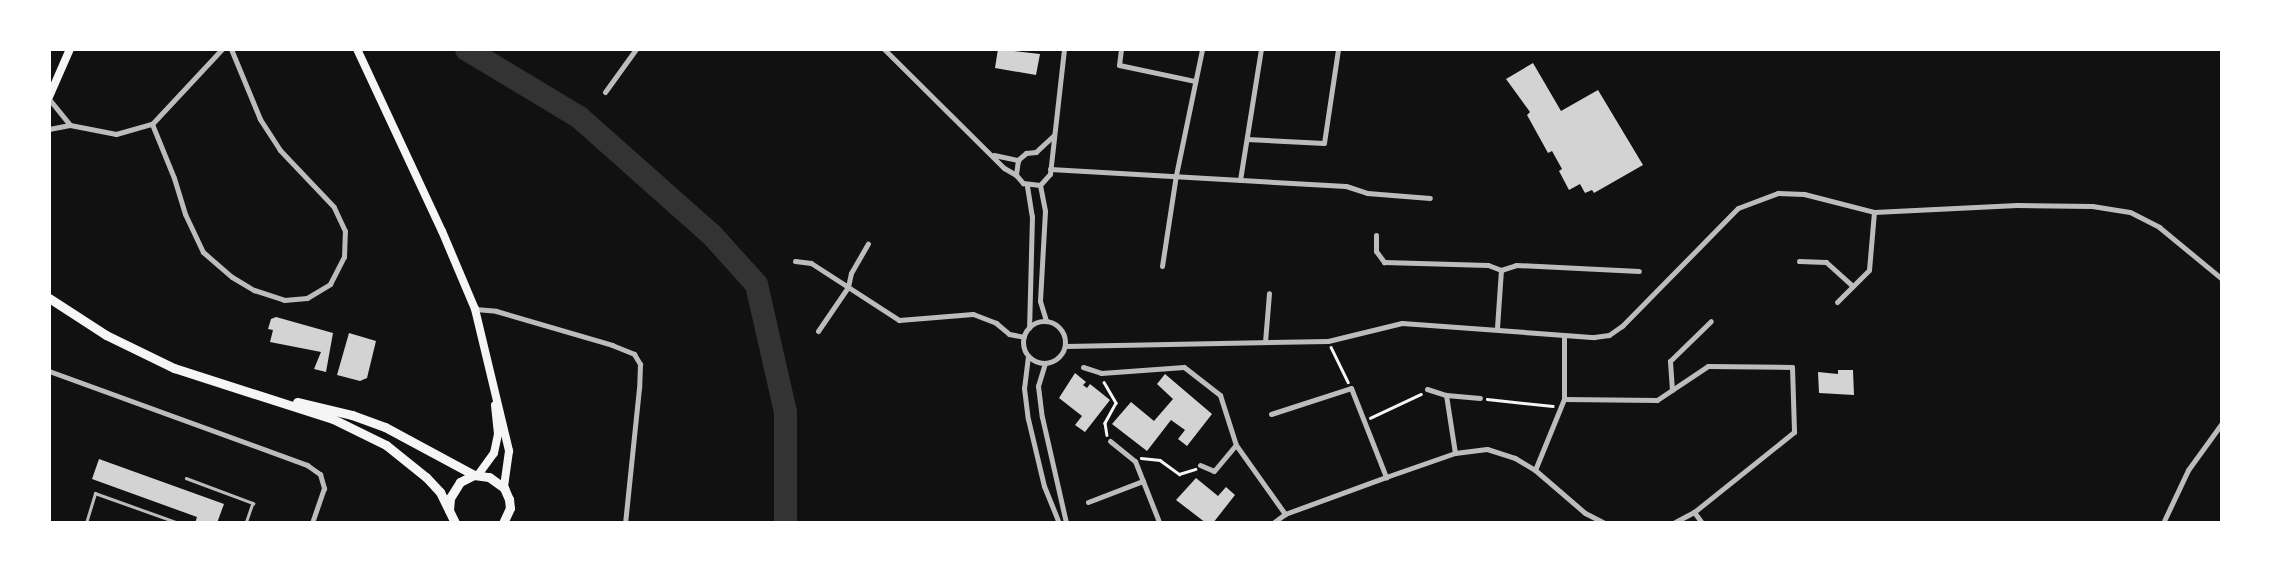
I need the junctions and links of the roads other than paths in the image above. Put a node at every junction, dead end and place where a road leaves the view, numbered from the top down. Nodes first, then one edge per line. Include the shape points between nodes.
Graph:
1 (70, 49) edge
2 (222, 49) edge
3 (231, 49) edge
4 (357, 49) edge
5 (635, 49) edge
6 (884, 49) edge
7 (1064, 49) edge
8 (1121, 49) edge
9 (1202, 49) edge
10 (1261, 49) edge
11 (1338, 49) edge
12 (1195, 81) junction
13 (605, 92) dead end
14 (49, 98) edge
15 (152, 124) junction
16 (71, 125) junction
17 (49, 129) edge
18 (1053, 136) junction
19 (1247, 139) junction
20 (1036, 152) junction
21 (990, 154) junction
22 (1018, 160) junction
23 (1050, 167) junction
24 (1017, 175) junction
25 (1176, 176) junction
26 (1240, 180) junction
27 (1040, 185) junction
28 (1027, 186) junction
29 (1430, 198) dead end
30 (1874, 212) junction
31 (1376, 235) dead end
32 (868, 244) dead end
33 (795, 261) dead end
34 (1800, 261) dead end
35 (1162, 265) dead end
36 (1501, 270) junction
37 (1639, 271) dead end
38 (2222, 279) edge
39 (1853, 286) junction
40 (848, 287) junction
41 (1269, 293) dead end
42 (49, 298) edge
43 (1837, 302) dead end
44 (475, 309) junction
45 (1046, 321) junction
46 (1711, 321) dead end
47 (1029, 328) junction
48 (1497, 328) junction
49 (818, 331) dead end
50 (1564, 336) junction
51 (1024, 337) junction
52 (1265, 342) junction
53 (1065, 346) junction
54 (1028, 356) junction
55 (487, 358) junction
56 (1045, 363) junction
57 (1083, 367) dead end
58 (49, 371) edge
59 (237, 387) junction
60 (1427, 389) road end
61 (1672, 390) junction
62 (1447, 395) junction
63 (1480, 398) road end
64 (1564, 399) junction
65 (1271, 414) dead end
66 (2222, 423) edge
67 (1110, 441) road end
68 (1236, 445) junction
69 (1455, 453) junction
70 (1200, 465) road end
71 (1535, 470) junction
72 (476, 475) junction
73 (1386, 477) junction
74 (186, 478) dead end
75 (1143, 481) junction
76 (504, 488) junction
77 (1088, 502) dead end
78 (1694, 512) junction
79 (1286, 514) junction
80 (452, 519) edge
81 (506, 522) edge
82 (86, 523) edge
83 (179, 523) edge
84 (246, 523) edge
85 (312, 523) edge
86 (625, 523) edge
87 (1059, 523) edge
88 (1066, 523) edge
89 (1159, 523) edge
90 (1273, 523) edge
91 (1605, 523) edge
92 (1673, 523) edge
93 (1702, 523) edge
94 (2163, 523) edge

1 - 14 main road
2 - 15 street
3 - 15 street via 260,119 280,150 334,207 345,231 344,257 330,284 307,298 284,300 232,277 203,252
4 - 44 main road
5 - 13 street
6 - 21 street
7 - 18 street
8 - 12 street via 1119,65
9 - 12 street
10 - 19 street
11 - 19 street via 1324,143
12 - 25 street
14 - 16 street
15 - 16 street via 116,134
16 - 17 street
18 - 20 street
18 - 23 street
19 - 26 street
20 - 22 street
20 - 23 street via 1045,156
21 - 22 street
21 - 24 street
22 - 24 street
23 - 25 street
23 - 27 street
24 - 28 street
25 - 26 street
25 - 35 street
26 - 29 street
27 - 28 street
27 - 45 street via 1045,211 1040,301
28 - 47 street via 1032,216
30 - 38 street via 2017,205 2092,205 2130,212 2159,227
30 - 39 street via 1868,270
30 - 50 street via 1804,194 1777,193 1738,208 1622,326 1601,336
31 - 36 street via 1376,251 1384,262 1488,265
32 - 40 street
33 - 40 street via 811,263
34 - 39 street via 1826,262
36 - 37 street via 1516,265
36 - 48 street
39 - 43 street
40 - 49 street
40 - 51 street via 899,320 973,314
41 - 52 street
42 - 59 main road via 138,353
44 - 55 main road
44 - 86 street via 496,311 634,354 640,363 639,388
45 - 47 street
45 - 53 street via 1063,332
46 - 61 street via 1670,361
47 - 51 street
48 - 50 street
48 - 52 street via 1402,323 1328,341
50 - 64 street
51 - 54 street
52 - 53 street
53 - 56 street via 1058,358
54 - 56 street
54 - 87 street via 1024,388 1028,419 1044,486
55 - 72 main road via 498,434 494,453
55 - 76 main road via 509,451
56 - 88 street via 1038,386
57 - 68 street via 1101,373 1184,367 1220,395
58 - 85 street via 307,464 320,474 324,488
59 - 72 main road via 374,423
59 - 80 main road via 333,419 386,445 440,492
60 - 62 street
61 - 64 street via 1657,400
61 - 78 street via 1708,366 1792,367 1794,432
62 - 63 street
62 - 69 street
64 - 71 street
65 - 73 street via 1351,388
66 - 94 street via 2188,470
67 - 75 street via 1135,461
68 - 70 street via 1214,471
68 - 79 street
69 - 71 street via 1487,449
69 - 73 street
71 - 91 street via 1585,513
72 - 76 main road via 489,477
72 - 80 main road via 453,490
73 - 79 street
74 - 84 lane via 253,503
75 - 77 street
75 - 89 street
76 - 81 main road via 509,499
78 - 92 street
78 - 93 street
79 - 90 street
82 - 83 lane via 95,493

